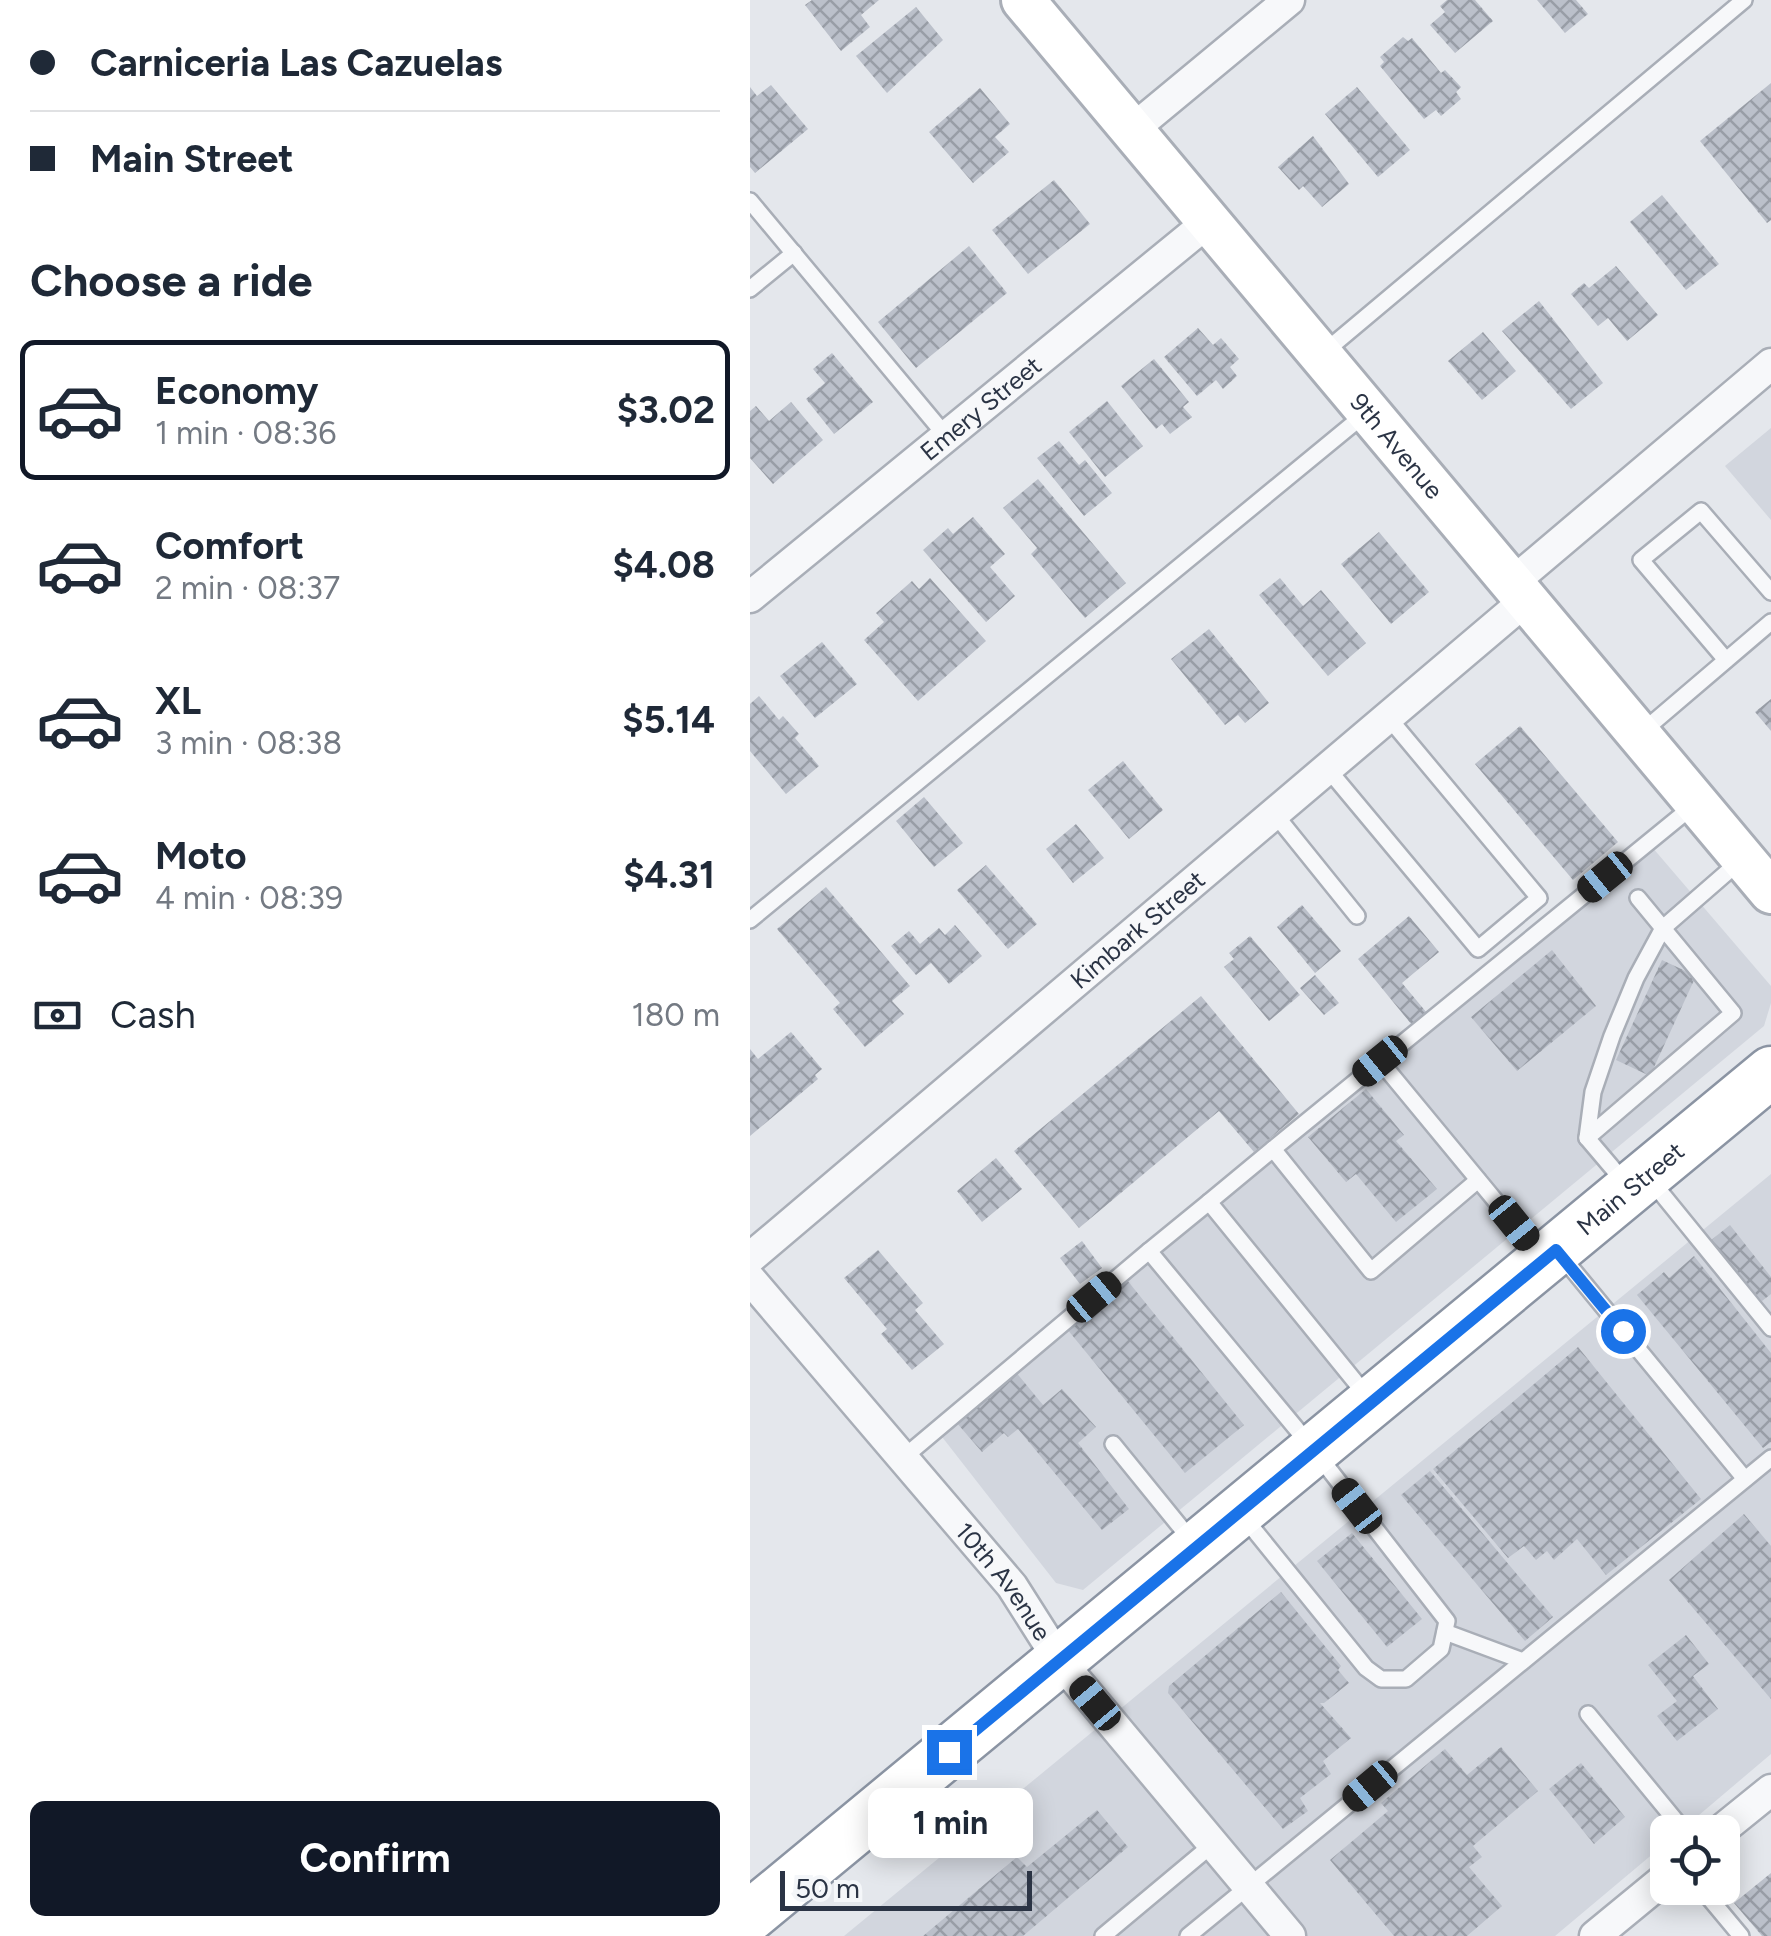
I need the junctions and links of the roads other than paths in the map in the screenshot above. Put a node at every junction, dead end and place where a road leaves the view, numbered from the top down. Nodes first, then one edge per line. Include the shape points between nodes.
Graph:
1 (1023, 0) edge
2 (1289, 0) edge
3 (1744, 0) edge
4 (1132, 130) junction
5 (750, 201) edge
6 (1208, 222) junction
7 (794, 254) junction
8 (750, 289) edge
9 (1320, 355) junction
10 (1771, 364) edge
11 (1368, 412) junction
12 (946, 436) junction
13 (1519, 592) junction
14 (1771, 592) edge
15 (750, 596) edge
16 (1771, 622) edge
17 (1726, 660) junction
18 (1388, 718) junction
19 (1639, 734) junction
20 (1327, 768) junction
21 (1696, 803) junction
22 (1274, 813) junction
23 (1743, 859) junction
24 (1771, 892) edge
25 (1638, 898) dead end
26 (1357, 916) dead end
27 (750, 920) edge
28 (1664, 928) junction
29 (1380, 1061) junction
30 (1771, 1072) edge
31 (1587, 1138) junction
32 (1272, 1149) junction
33 (1478, 1180) junction
34 (1638, 1182) junction
35 (1209, 1202) junction
36 (1149, 1251) junction
37 (1550, 1255) junction
38 (750, 1258) edge
39 (750, 1279) edge
40 (1771, 1328) edge
41 (1372, 1402) junction
42 (1113, 1444) dead end
43 (1314, 1450) junction
44 (903, 1458) junction
45 (1771, 1458) edge
46 (1745, 1479) junction
47 (1239, 1512) junction
48 (1197, 1547) junction
49 (1445, 1632) junction
50 (1059, 1660) junction
51 (1522, 1661) junction
52 (1588, 1714) dead end
53 (1771, 1790) edge
54 (1671, 1815) edge
55 (1740, 1816) edge
56 (1213, 1844) junction
57 (1249, 1886) junction
58 (1650, 1891) edge
59 (1715, 1905) edge
60 (750, 1916) edge
61 (1103, 1936) edge
62 (1188, 1936) edge
63 (1290, 1936) edge
64 (1595, 1936) edge
65 (1741, 1936) edge

1 - 4 main road, 9th Avenue
2 - 4 street
3 - 9 lane
4 - 6 main road, 9th Avenue
5 - 7 lane
6 - 9 main road, 9th Avenue
6 - 12 street, Emery Street
7 - 8 lane
7 - 12 lane
9 - 11 main road, 9th Avenue
10 - 13 street, Kimbark Street
11 - 13 main road, 9th Avenue
11 - 27 lane
12 - 15 street, Emery Street
13 - 18 street, Kimbark Street
13 - 19 main road, 9th Avenue
14 - 17 lane via 1701,511 1642,560
16 - 17 lane
17 - 19 lane
18 - 20 street, Kimbark Street
18 - 20 lane via 1539,898 1478,949
19 - 21 main road, 9th Avenue
20 - 22 street, Kimbark Street
21 - 23 main road, 9th Avenue
21 - 29 lane
22 - 26 lane
22 - 38 street, Kimbark Street
23 - 24 main road, 9th Avenue
23 - 28 lane
25 - 28 lane
28 - 31 lane via 1612,1036 1593,1092
28 - 31 lane via 1734,1013
29 - 32 lane
29 - 33 lane
30 - 34 highway, Main Street
31 - 34 lane
32 - 33 lane via 1371,1270
32 - 35 lane
33 - 37 lane
34 - 37 highway, Main Street
34 - 40 lane
35 - 36 lane
35 - 41 lane
36 - 43 lane
36 - 44 lane
37 - 41 highway, Main Street
37 - 46 lane
39 - 44 street, 10th Avenue
41 - 43 highway, Main Street
42 - 48 lane
43 - 47 highway, Main Street
43 - 49 lane via 1447,1621
44 - 50 street, 10th Avenue via 1012,1586
45 - 46 lane
46 - 51 lane
47 - 48 highway, Main Street
47 - 49 lane via 1381,1679 1406,1679 1441,1648
48 - 50 highway, Main Street
49 - 51 lane
50 - 56 street, 10th Avenue
50 - 60 highway, Main Street
51 - 57 lane
52 - 54 lane
53 - 55 street
56 - 57 street, 10th Avenue
56 - 61 lane
57 - 62 lane
57 - 63 street, 10th Avenue
58 - 64 street
59 - 65 lane

